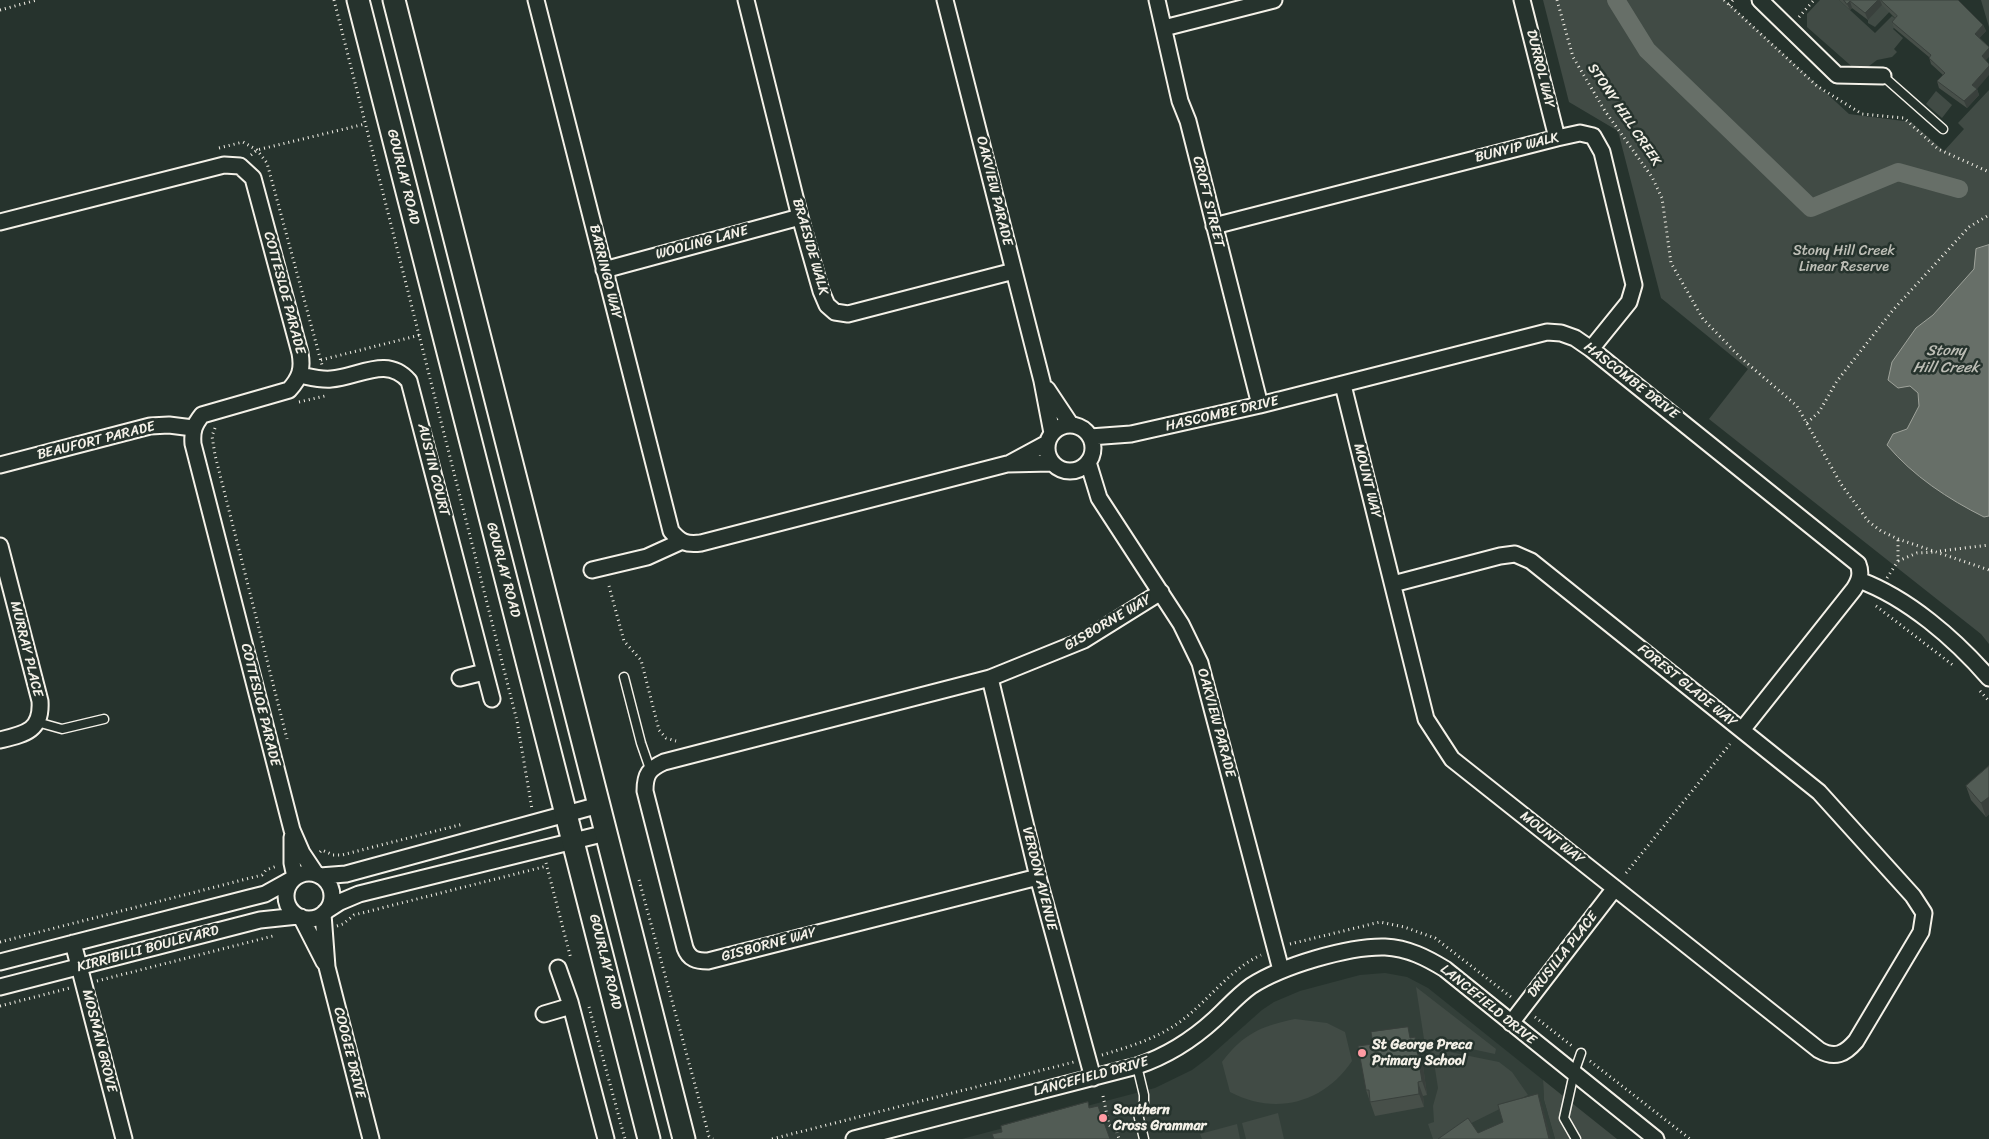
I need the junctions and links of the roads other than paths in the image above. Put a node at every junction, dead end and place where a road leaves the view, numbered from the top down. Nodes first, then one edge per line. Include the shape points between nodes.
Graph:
1 (358, 0) edge
2 (394, 0) edge
3 (536, 0) edge
4 (746, 0) edge
5 (945, 0) edge
6 (1157, 0) edge
7 (1274, 0) edge
8 (1522, 0) edge
9 (1770, 3) edge
10 (1164, 28) junction
11 (1883, 76) joint
12 (1943, 129) dead end
13 (1557, 138) junction
14 (800, 218) junction
15 (0, 222) edge
16 (1214, 226) junction
17 (604, 270) junction
18 (1014, 271) junction
19 (1591, 349) junction
20 (300, 375) junction
21 (1042, 381) junction
22 (1343, 385) junction
23 (1260, 405) junction
24 (1070, 425) junction
25 (193, 428) junction
26 (1050, 438) junction
27 (1090, 450) junction
28 (1052, 463) junction
29 (0, 464) edge
30 (1007, 464) junction
31 (1070, 471) junction
32 (1099, 498) junction
33 (680, 542) junction
34 (0, 546) edge
35 (592, 570) dead end
36 (1859, 580) junction
37 (1393, 584) junction
38 (1161, 592) junction
39 (484, 672) junction
40 (624, 677) dead end
41 (460, 678) dead end
42 (990, 678) junction
43 (1984, 683) edge
44 (492, 700) dead end
45 (104, 719) dead end
46 (37, 722) junction
47 (1742, 730) junction
48 (0, 740) edge
49 (650, 768) junction
50 (599, 804) junction
51 (567, 813) junction
52 (292, 830) junction
53 (606, 833) junction
54 (574, 842) junction
55 (318, 875) junction
56 (1038, 877) junction
57 (294, 878) junction
58 (1615, 888) junction
59 (299, 917) junction
60 (325, 918) junction
61 (1923, 926) joint
62 (73, 943) junction
63 (0, 962) edge
64 (565, 965) road end
65 (80, 967) junction
66 (327, 967) junction
67 (1281, 970) junction
68 (0, 987) edge
69 (571, 1006) junction
70 (544, 1014) dead end
71 (1511, 1023) junction
72 (1581, 1053) road end
73 (1137, 1066) junction
74 (1574, 1073) junction
75 (1093, 1078) junction
76 (124, 1139) edge
77 (371, 1139) edge
78 (606, 1139) edge
79 (649, 1139) edge
80 (684, 1139) edge
81 (854, 1139) edge
82 (1144, 1139) edge
83 (1576, 1139) edge
84 (1656, 1139) edge

1 - 51 main road, GOURLAY ROAD
2 - 50 main road
3 - 17 street, BARRINGO WAY
4 - 14 street, BRAESIDE WALK
5 - 18 street, OAKVIEW PARADE
6 - 10 street, CROFT STREET
7 - 10 street
8 - 13 street, DURROL WAY
9 - 11 street via 1837,75
10 - 16 street, CROFT STREET
11 - 12 lane
13 - 16 street, BUNYIP WALK
13 - 19 street, BUNYIP WALK via 1585,133 1599,144 1634,285 1629,302
14 - 17 street, WOOLING LANE
14 - 18 street, BRAESIDE WALK via 821,291 827,305 835,312 857,312
15 - 20 street, COTTESLOE PARADE via 224,165 240,166 253,178 300,353
16 - 23 street, CROFT STREET
17 - 33 street, BARRINGO WAY via 671,531
18 - 21 street, OAKVIEW PARADE
19 - 22 street, HASCOMBE DRIVE via 1575,338 1548,332
19 - 36 street, HASCOMBE DRIVE via 1854,559 1860,570
20 - 25 street, COTTESLOE PARADE via 288,390 210,411 202,415
20 - 39 street, AUSTIN COURT via 330,379 386,367 396,369 409,380
21 - 24 street, OAKVIEW PARADE
21 - 26 street, OAKVIEW PARADE
22 - 23 street, HASCOMBE DRIVE
22 - 37 street, MOUNT WAY
23 - 27 street, HASCOMBE DRIVE via 1130,434
24 - 26 street via 1058,429
24 - 27 street via 1082,429
25 - 29 street, BEAUFORT PARADE via 150,426
25 - 52 street, COTTESLOE PARADE via 193,444
26 - 28 street via 1047,450
26 - 30 street
27 - 31 street via 1077,470
27 - 32 street, OAKVIEW PARADE
28 - 30 street
28 - 31 street
30 - 33 street via 701,544
31 - 32 street, OAKVIEW PARADE
32 - 38 street, OAKVIEW PARADE
33 - 35 street via 647,556
34 - 46 street, MURRAY PLACE via 40,701
36 - 43 street via 1901,600 1922,617 1971,658
36 - 47 street
37 - 47 street, FOREST GLADE WAY via 1515,554 1531,561
37 - 58 street, MOUNT WAY via 1426,718 1452,759
38 - 42 street, GISBORNE WAY via 1084,640
38 - 67 street, OAKVIEW PARADE via 1200,663
39 - 41 street
39 - 44 street, AUSTIN COURT
40 - 49 lane
42 - 49 street, GISBORNE WAY
42 - 56 street, VERDON AVENUE
45 - 46 lane via 62,729
46 - 48 street via 23,734
47 - 61 street, FOREST GLADE WAY via 1830,803 1913,896 1924,913
49 - 56 street, GISBORNE WAY via 644,791 685,948 691,958 698,961
50 - 51 street
50 - 53 main road
51 - 54 main road, GOURLAY ROAD
51 - 55 street via 346,874
52 - 55 street, COTTESLOE PARADE via 302,853
52 - 57 street, COTTESLOE PARADE
53 - 54 street
53 - 80 main road
54 - 60 street via 359,894 340,902
54 - 79 main road, GOURLAY ROAD
55 - 57 street via 305,873
55 - 60 street via 332,892
56 - 75 street, VERDON AVENUE
57 - 59 street via 286,899
57 - 62 street, KIRRIBILLI BOULEVARD via 265,894
58 - 61 street, MOUNT WAY via 1828,1056 1843,1054 1856,1042
58 - 71 street, DRUSILLA PLACE
59 - 60 street
59 - 65 street, KIRRIBILLI BOULEVARD via 260,920
59 - 66 street, COOGEE DRIVE
60 - 66 street, COOGEE DRIVE
62 - 63 street, KIRRIBILLI BOULEVARD
62 - 65 street, MOSMAN GROVE
64 - 69 street
65 - 68 street, KIRRIBILLI BOULEVARD
65 - 76 street, MOSMAN GROVE
66 - 77 street, COOGEE DRIVE
67 - 71 street, LANCEFIELD DRIVE via 1359,949 1386,947 1406,950 1445,969
67 - 73 street, LANCEFIELD DRIVE via 1250,987 1178,1048
69 - 70 street
69 - 78 street
71 - 74 street, LANCEFIELD DRIVE
72 - 74 lane
73 - 75 street, LANCEFIELD DRIVE
73 - 82 lane via 1144,1095 1138,1114
74 - 83 lane via 1564,1118
74 - 84 street, LANCEFIELD DRIVE
75 - 81 street, LANCEFIELD DRIVE

